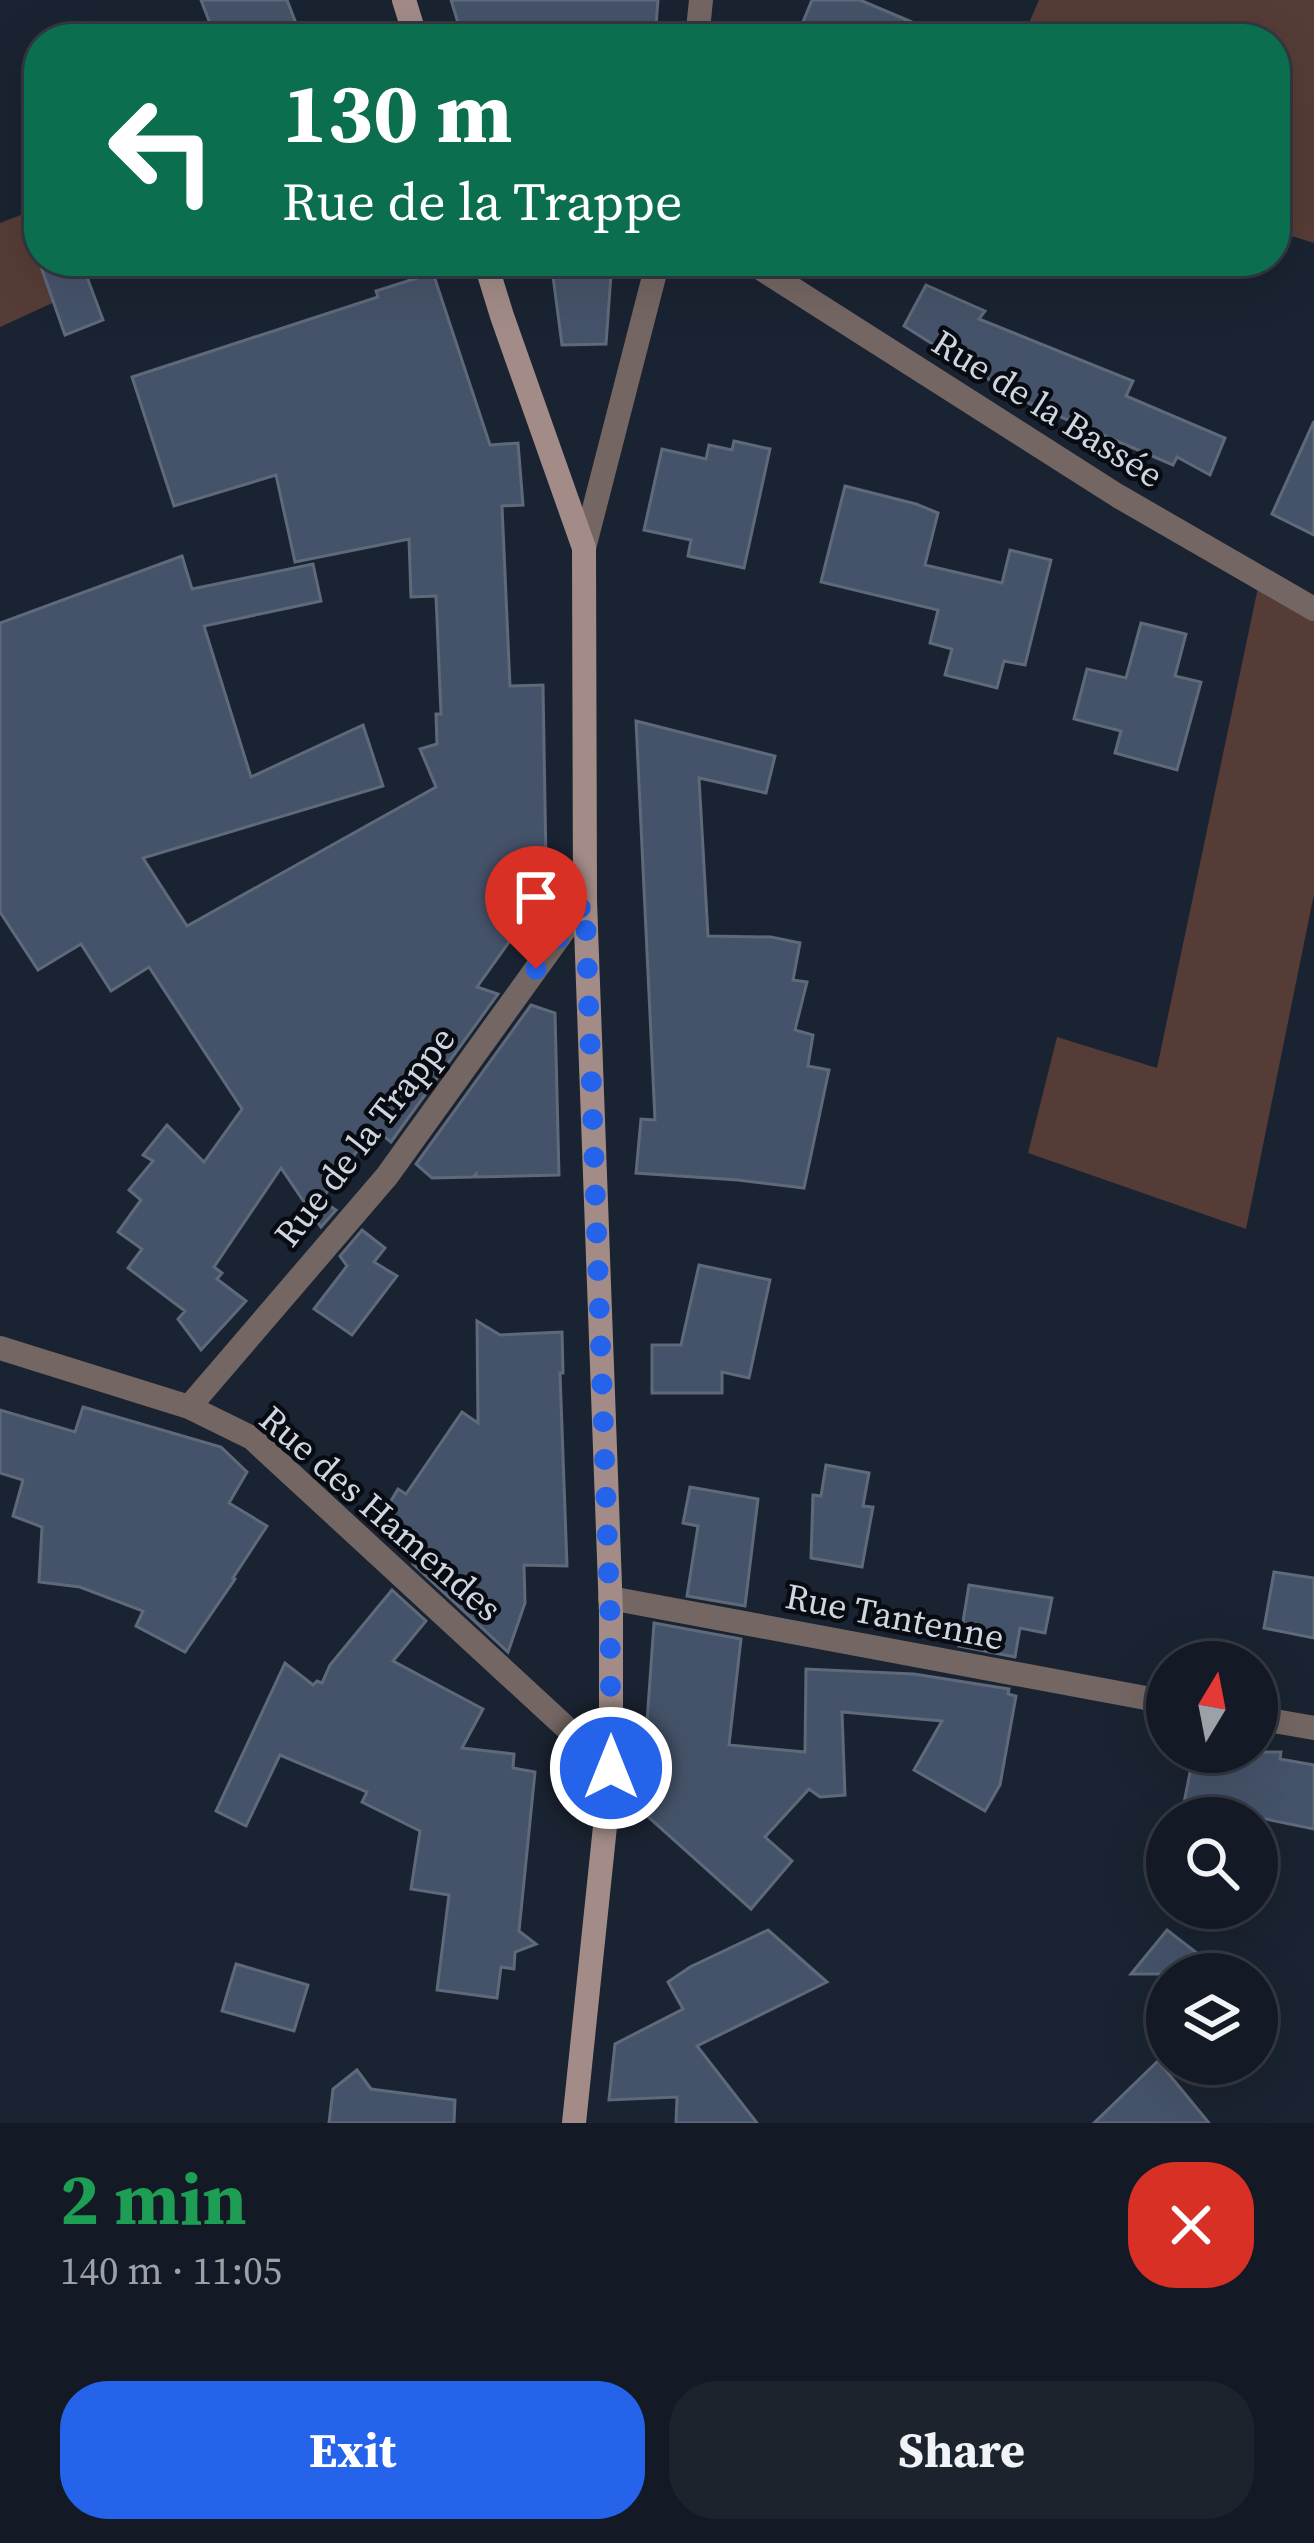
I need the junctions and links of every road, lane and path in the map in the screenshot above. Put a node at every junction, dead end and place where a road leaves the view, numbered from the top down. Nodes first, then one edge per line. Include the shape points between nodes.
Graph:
1 (490, 276) edge
2 (654, 276) edge
3 (773, 276) edge
4 (584, 548) junction
5 (1314, 609) edge
6 (585, 901) junction
7 (0, 1348) edge
8 (190, 1407) junction
9 (610, 1598) junction
10 (1146, 1698) edge
11 (1278, 1722) edge
12 (1314, 1728) edge
13 (611, 1768) junction
14 (574, 2123) edge

1 - 4 main road
2 - 4 street
3 - 5 street, Rue de la Bassée via 1118,496
4 - 6 main road
6 - 8 street, Rue de la Trappe via 387,1176
6 - 9 main road
7 - 8 street, Rue des Hamendes
8 - 13 street, Rue des Hamendes via 252,1438
9 - 10 street, Rue Tantenne
9 - 13 main road
11 - 12 street
13 - 14 main road

